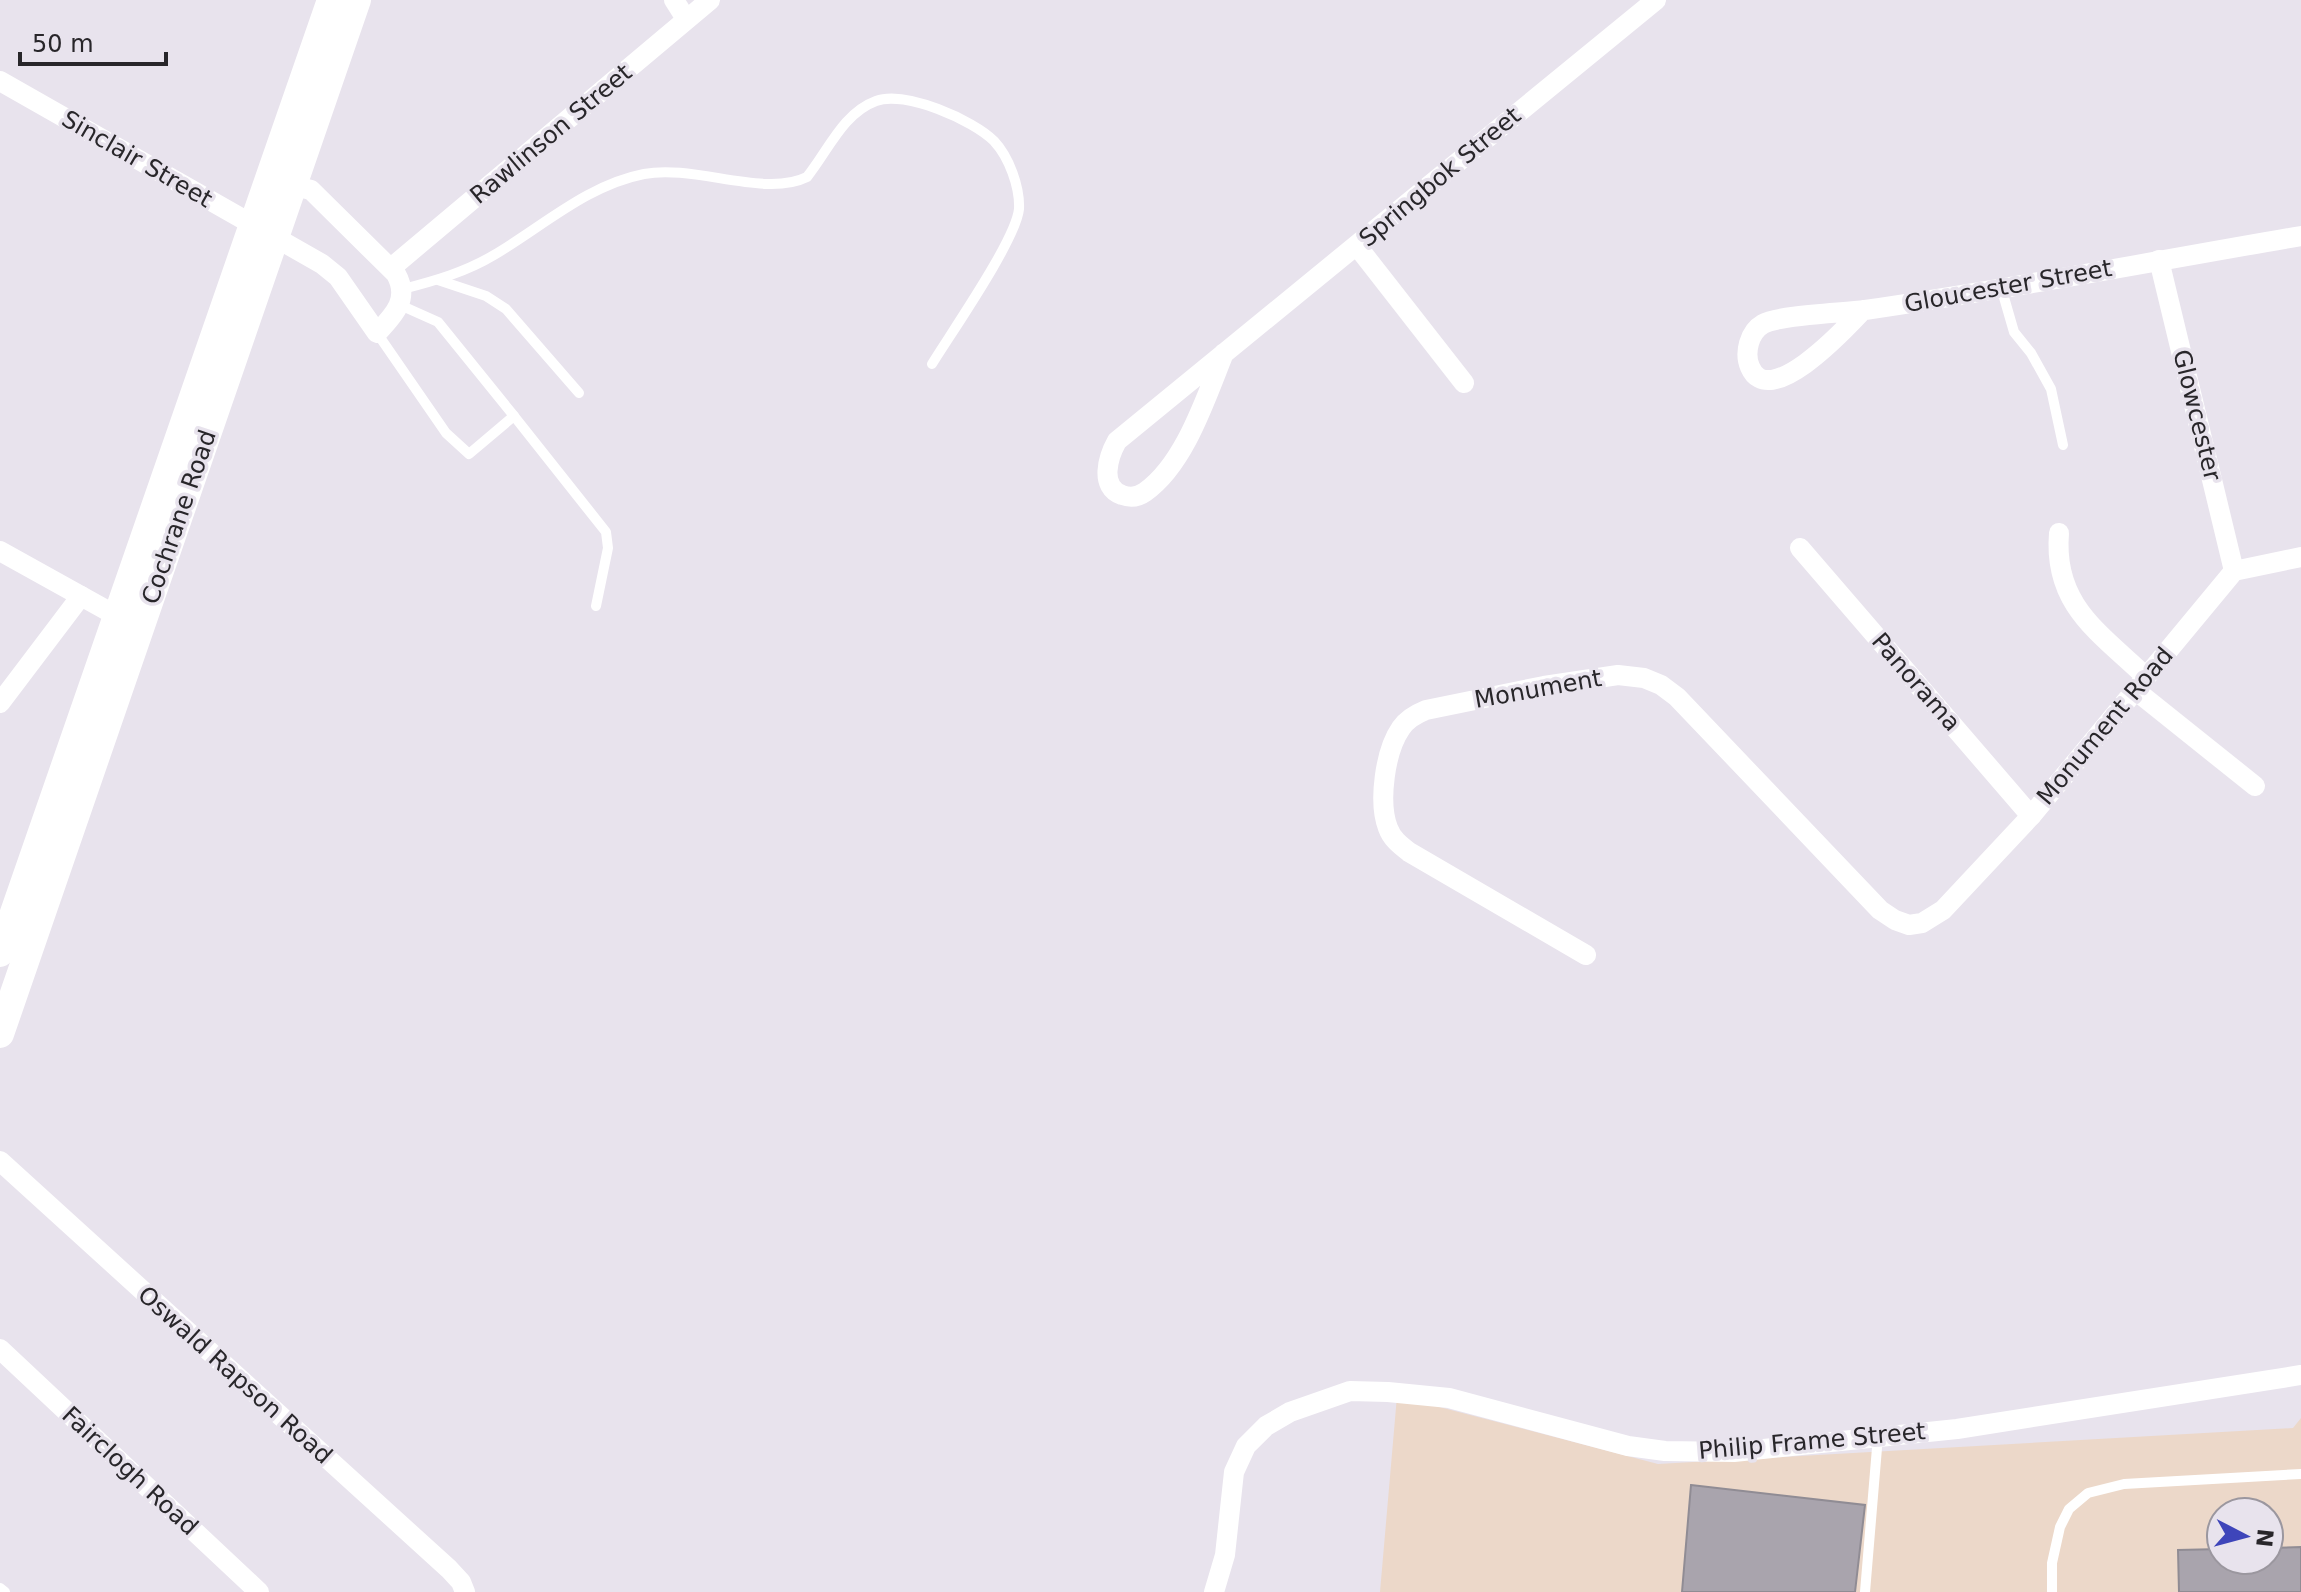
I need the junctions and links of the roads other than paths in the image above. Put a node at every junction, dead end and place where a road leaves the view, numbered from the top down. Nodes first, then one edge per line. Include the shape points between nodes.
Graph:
1 (331, 0) edge
2 (357, 0) edge
3 (674, 0) edge
4 (710, 0) edge
5 (1656, 0) edge
6 (686, 19) junction
7 (0, 81) edge
8 (278, 190) junction
9 (264, 231) junction
10 (2301, 236) edge
11 (1357, 246) junction
12 (2159, 260) junction
13 (391, 268) junction
14 (438, 280) junction
15 (2001, 287) junction
16 (402, 297) junction
17 (1863, 310) junction
18 (377, 333) junction
19 (1224, 353) junction
20 (932, 364) dead end
21 (1464, 383) dead end
22 (579, 393) dead end
23 (514, 416) junction
24 (2063, 445) dead end
25 (2059, 533) dead end
26 (1800, 548) dead end
27 (0, 551) edge
28 (2301, 557) edge
29 (2234, 571) junction
30 (81, 596) junction
31 (596, 606) dead end
32 (129, 622) junction
33 (2141, 683) junction
34 (0, 703) edge
35 (2255, 786) dead end
36 (2031, 816) junction
37 (1922, 923) joint
38 (0, 953) edge
39 (1586, 955) dead end
40 (0, 1034) edge
41 (0, 1161) edge
42 (0, 1349) edge
43 (2301, 1375) edge
44 (1878, 1436) junction
45 (2301, 1474) edge
46 (0, 1588) edge
47 (5, 1592) edge
48 (259, 1592) edge
49 (465, 1592) edge
50 (1214, 1592) edge
51 (1865, 1592) edge
52 (2052, 1592) edge

1 - 8 street, Cochrane Road
2 - 8 street, Cochrane Road
3 - 6 street
4 - 6 street, Rawlinson Street
5 - 11 street, Springbok Street
6 - 13 street, Rawlinson Street
7 - 9 street, Sinclair Street
8 - 9 street, Cochrane Road
8 - 13 street via 311,190
9 - 18 street, Sinclair Street via 338,277
9 - 32 street, Cochrane Road
10 - 12 street, Gloucester Street
11 - 19 street, Springbok Street
11 - 21 street
12 - 15 street, Gloucester Street
12 - 29 street, Glowcester
13 - 16 street
14 - 16 lane
14 - 20 lane via 491,257 598,189 646,173 796,182 807,177 857,111 879,99 901,98 921,102 994,142 1013,176 1019,206 1008,238
14 - 22 lane via 486,296 506,309
15 - 17 street, Gloucester Street
15 - 24 lane via 2014,332 2051,389
16 - 18 street
16 - 23 lane via 438,322
17 - 17 street, Gloucester Street via 1763,324 1749,341 1750,367 1756,377 1769,382 1785,377
18 - 23 lane via 446,433 469,454
19 - 19 street, Springbok Street via 1117,441 1108,460 1110,486 1116,492 1134,497 1146,492 1170,467 1193,428
23 - 31 lane via 606,532 607,556
25 - 33 street via 2060,573 2076,605
26 - 36 street, Panorama
27 - 30 street
28 - 29 street
29 - 33 street, Monument Road
30 - 32 street
30 - 34 street
32 - 38 street, Cochrane Road
32 - 40 street, Cochrane Road
33 - 35 street
33 - 36 street, Monument Road
36 - 37 street, Monument Road via 1963,892
37 - 39 street, Monument via 1909,925 1880,910 1677,697 1644,678 1618,675 1544,686 1412,716 1392,747 1384,783 1394,839
41 - 49 street, Oswald Rapson Road via 449,1569
42 - 48 street, Fairclogh Road
43 - 44 street, Philip Frame Street via 1957,1429
44 - 50 street, Philip Frame Street via 1734,1452 1665,1451 1592,1438 1449,1398 1350,1391 1290,1412 1246,1446 1234,1472 1225,1555
44 - 51 lane
45 - 52 lane via 2124,1484 2088,1493 2069,1509 2060,1527
46 - 47 lane

